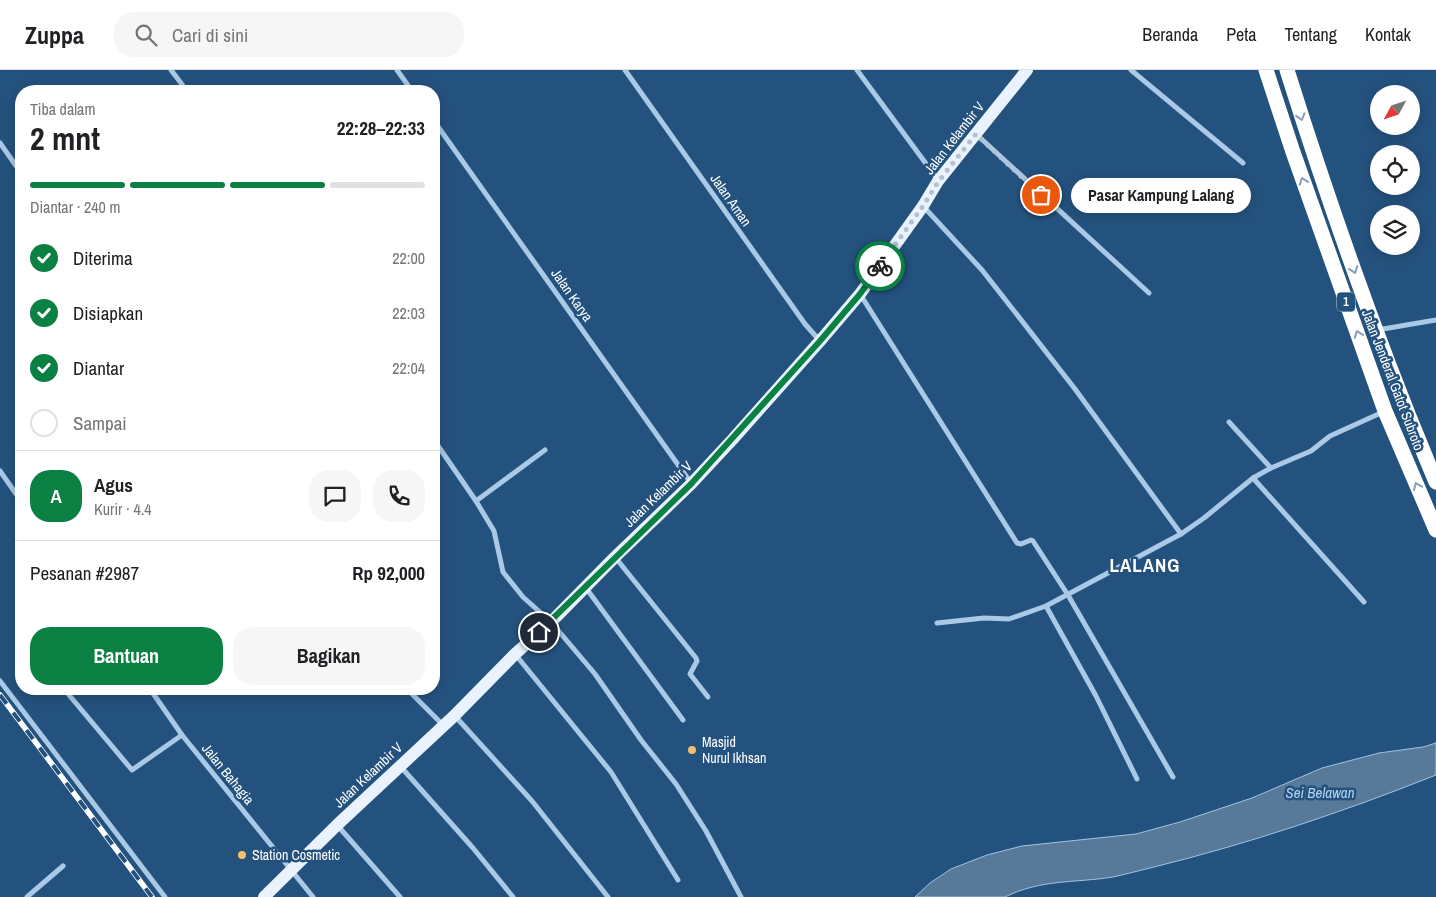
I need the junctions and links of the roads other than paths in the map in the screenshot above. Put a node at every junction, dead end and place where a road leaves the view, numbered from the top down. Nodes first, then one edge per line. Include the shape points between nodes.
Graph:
1 (171, 70) edge
2 (397, 70) edge
3 (625, 70) edge
4 (856, 70) edge
5 (1027, 70) edge
6 (1131, 70) edge
7 (1266, 70) edge
8 (1287, 70) edge
9 (182, 85) edge
10 (408, 85) edge
11 (440, 129) edge
12 (976, 134) junction
13 (0, 143) edge
14 (15, 164) edge
15 (1243, 164) dead end
16 (938, 182) junction
17 (923, 206) junction
18 (1149, 293) dead end
19 (860, 294) junction
20 (1436, 320) edge
21 (1375, 330) junction
22 (820, 341) junction
23 (1385, 411) junction
24 (1229, 422) dead end
25 (440, 449) edge
26 (545, 450) dead end
27 (1271, 468) junction
28 (0, 471) edge
29 (1253, 478) junction
30 (1436, 482) edge
31 (691, 484) junction
32 (15, 492) edge
33 (476, 501) junction
34 (1436, 530) edge
35 (1181, 534) junction
36 (615, 557) junction
37 (585, 587) junction
38 (1068, 595) junction
39 (1364, 602) dead end
40 (1046, 606) junction
41 (551, 622) junction
42 (937, 624) dead end
43 (515, 654) junction
44 (0, 681) edge
45 (69, 695) edge
46 (154, 695) edge
47 (414, 695) edge
48 (708, 697) dead end
49 (454, 716) junction
50 (683, 720) dead end
51 (443, 725) junction
52 (182, 736) junction
53 (400, 765) junction
54 (1173, 777) dead end
55 (1137, 779) dead end
56 (337, 824) junction
57 (63, 866) dead end
58 (292, 870) junction
59 (678, 880) dead end
60 (27, 897) edge
61 (165, 897) edge
62 (264, 897) edge
63 (313, 897) edge
64 (400, 897) edge
65 (513, 897) edge
66 (608, 897) edge
67 (740, 897) edge

1 - 9 street
2 - 10 street
3 - 22 street, Jalan Aman
4 - 16 street
5 - 12 main road, Jalan Kelambir V
6 - 15 street
23 -> 7 highway, Jalan Jenderal Gatot Subroto / 1
8 -> 21 highway, Jalan Jenderal Gatot Subroto / 1 via 1318,170
11 - 31 street, Jalan Karya
12 - 16 main road, Jalan Kelambir V
12 - 18 street
13 - 14 street
16 - 17 main road, Jalan Kelambir V
17 - 19 main road, Jalan Kelambir V
17 - 35 street via 999,291
19 - 22 main road, Jalan Kelambir V
19 - 38 street via 1016,542 1032,540
20 - 21 street
21 - 30 highway, Jalan Jenderal Gatot Subroto / 1
22 - 31 main road, Jalan Kelambir V
23 - 27 street via 1330,436 1311,451
34 -> 23 highway, Jalan Jenderal Gatot Subroto / 1
24 - 27 street
25 - 33 street
26 - 33 street
27 - 29 street
28 - 32 street
29 - 35 street
29 - 39 street
31 - 36 main road, Jalan Kelambir V
33 - 41 street via 496,536 503,572 523,597
35 - 38 street
36 - 37 main road, Jalan Kelambir V
36 - 48 street via 698,661 690,674
37 - 41 main road, Jalan Kelambir V
37 - 50 street
38 - 40 street
38 - 54 street
40 - 42 street via 1009,618
40 - 55 street
41 - 43 main road, Jalan Kelambir V
41 - 67 street via 595,674 676,784 706,831
43 - 49 main road, Jalan Kelambir V
43 - 59 street via 611,772
44 - 61 street
45 - 52 street via 132,770
46 - 52 street, Jalan Bahagia
47 - 51 street
49 - 51 main road, Jalan Kelambir V
49 - 66 street via 541,812
51 - 53 main road, Jalan Kelambir V
52 - 58 street, Jalan Bahagia
53 - 56 main road, Jalan Kelambir V
53 - 65 street
56 - 58 main road, Jalan Kelambir V
56 - 64 street
57 - 60 street
58 - 62 main road, Jalan Kelambir V
58 - 63 street, Jalan Bahagia

